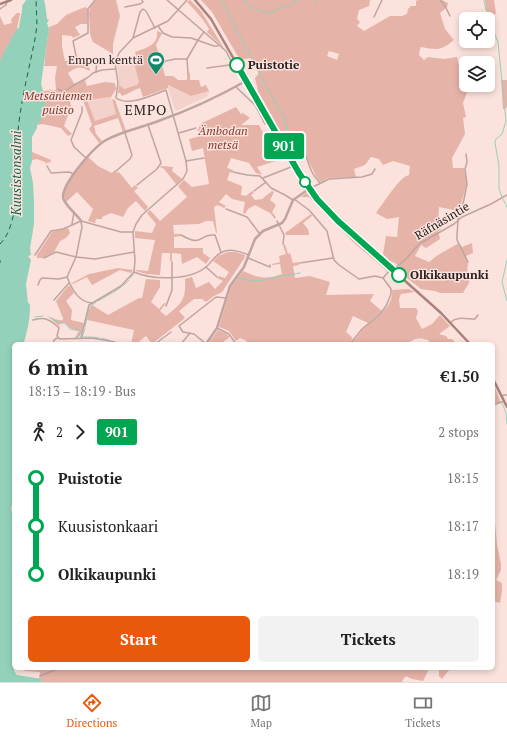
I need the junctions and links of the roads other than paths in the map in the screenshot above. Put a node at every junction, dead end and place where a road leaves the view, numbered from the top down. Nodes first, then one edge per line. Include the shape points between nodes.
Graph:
1 (11, 0) edge
2 (95, 0) edge
3 (142, 0) edge
4 (167, 0) edge
5 (186, 0) edge
6 (195, 0) edge
7 (382, 0) edge
8 (440, 0) edge
9 (7, 1) junction
10 (0, 4) edge
11 (125, 7) dead end
12 (0, 9) edge
13 (178, 10) junction
14 (374, 16) dead end
15 (450, 16) dead end
16 (158, 26) junction
17 (155, 28) junction
18 (204, 32) junction
19 (133, 38) junction
20 (198, 40) junction
21 (218, 45) junction
22 (76, 56) dead end
23 (97, 58) dead end
24 (188, 59) junction
25 (166, 61) dead end
26 (207, 68) dead end
27 (116, 69) junction
28 (96, 72) junction
29 (188, 73) dead end
30 (246, 81) junction
31 (236, 87) junction
32 (58, 89) dead end
33 (82, 107) dead end
34 (174, 116) junction
35 (265, 124) dead end
36 (148, 125) junction
37 (196, 128) dead end
38 (125, 132) junction
39 (178, 133) junction
40 (290, 140) dead end
41 (277, 144) dead end
42 (466, 154) dead end
43 (86, 158) junction
44 (204, 158) dead end
45 (186, 161) junction
46 (47, 166) dead end
47 (375, 169) dead end
48 (116, 171) dead end
49 (233, 172) dead end
50 (74, 174) junction
51 (263, 178) junction
52 (266, 182) junction
53 (320, 183) junction
54 (137, 185) dead end
55 (309, 188) junction
56 (254, 191) dead end
57 (507, 195) edge
58 (294, 200) junction
59 (226, 209) dead end
60 (74, 212) junction
61 (278, 220) dead end
62 (81, 221) junction
63 (457, 222) junction
64 (280, 224) junction
65 (72, 225) junction
66 (133, 232) junction
67 (260, 234) junction
68 (182, 235) dead end
69 (283, 244) dead end
70 (134, 252) junction
71 (221, 252) junction
72 (35, 255) dead end
73 (248, 257) junction
74 (44, 258) dead end
75 (76, 258) junction
76 (333, 258) junction
77 (172, 262) dead end
78 (468, 262) dead end
79 (300, 264) dead end
80 (270, 265) dead end
81 (206, 267) junction
82 (392, 269) junction
83 (134, 272) junction
84 (67, 277) junction
85 (172, 277) junction
86 (217, 277) dead end
87 (383, 278) junction
88 (69, 283) junction
89 (38, 285) dead end
90 (226, 298) junction
91 (54, 300) dead end
92 (84, 302) junction
93 (92, 303) junction
94 (166, 306) dead end
95 (88, 307) junction
96 (478, 315) dead end
97 (33, 320) dead end
98 (451, 322) junction
99 (217, 328) junction
100 (171, 332) dead end
101 (190, 333) junction
102 (58, 338) junction
103 (81, 338) junction
104 (53, 342) edge
105 (115, 342) edge
106 (158, 342) edge
107 (183, 342) edge
108 (204, 342) edge
109 (207, 342) edge
110 (235, 342) edge
111 (352, 342) edge
112 (468, 342) edge
113 (495, 383) edge
114 (502, 396) junction
115 (507, 396) edge
116 (504, 401) junction
117 (495, 404) edge
118 (507, 407) edge
119 (55, 670) edge
120 (40, 676) dead end

1 - 9 main road
2 - 22 street via 88,9 88,33 73,41
3 - 11 street via 140,4
4 - 13 street
5 - 13 street
6 - 30 main road via 211,19
7 - 14 street
8 - 15 street
9 - 10 main road
9 - 12 street
13 - 16 street via 168,21
13 - 18 street
16 - 17 street
16 - 20 street via 172,37
17 - 19 street
17 - 19 street via 143,9
18 - 20 street
18 - 21 street
19 - 27 street via 119,53
20 - 21 street
20 - 24 street
21 - 26 street via 226,51 232,63
23 - 28 street
24 - 25 street
24 - 29 street
27 - 28 street
27 - 34 street via 117,99 128,102 166,90
28 - 32 street via 64,92
30 - 31 street
30 - 55 main road
31 - 34 street
31 - 35 street via 255,105
33 - 43 street via 72,140 74,147
34 - 36 street
34 - 39 street
36 - 38 street
36 - 54 street via 161,163
37 - 39 street
38 - 43 street via 104,141
38 - 48 street via 132,155
39 - 45 street
40 - 53 street via 298,142
41 - 51 street via 291,167
42 - 63 street via 467,184
43 - 50 street
44 - 45 street
45 - 66 street via 187,172 183,179 142,215
46 - 50 street via 51,173
47 - 53 street via 372,174 360,178 329,179
49 - 51 street
50 - 60 street via 65,188 63,197
51 - 52 street
52 - 56 street
52 - 58 street via 270,188
53 - 55 street
55 - 58 street
55 - 82 main road via 338,221
57 - 63 street, Räfnäsintie via 462,217
58 - 64 street
58 - 76 street via 309,210 327,232
59 - 67 street via 247,217
60 - 62 street
60 - 65 street
61 - 64 street
62 - 65 street
62 - 66 street via 121,232
62 - 75 street
63 - 78 street via 457,240
63 - 82 street, Räfnäsintie via 419,244 407,258
64 - 67 street
64 - 69 street via 284,234
65 - 72 street via 50,232
66 - 70 street
67 - 73 street
68 - 71 street via 197,241 206,235 214,235
70 - 75 street via 95,259
70 - 83 street
71 - 73 street via 233,250
71 - 81 street
73 - 80 street
73 - 90 street via 232,282
74 - 75 street via 56,252
75 - 84 street
76 - 79 street
76 - 87 street via 339,266 359,279 375,276
77 - 85 street
81 - 85 street via 192,275
81 - 86 street
82 - 87 street, Räfnäsintie
82 - 98 main road
83 - 85 street via 147,276
83 - 93 street via 121,286
84 - 88 street
84 - 89 street via 59,280 42,278
85 - 94 street via 172,290
87 - 111 street via 392,289 386,306
88 - 91 street
88 - 92 street
90 - 99 street
90 - 101 street via 216,297 179,326 183,332
92 - 93 street
92 - 95 street
93 - 95 street
95 - 103 street
96 - 98 street via 475,319 457,319
97 - 102 street via 48,319 58,326
98 - 112 main road
99 - 109 street
99 - 110 street via 229,334
100 - 106 street
101 - 107 street
101 - 108 street
102 - 103 street
102 - 104 street
103 - 105 street
113 - 114 main road
114 - 115 street
114 - 116 main road
116 - 117 street
116 - 118 main road
119 - 120 street

